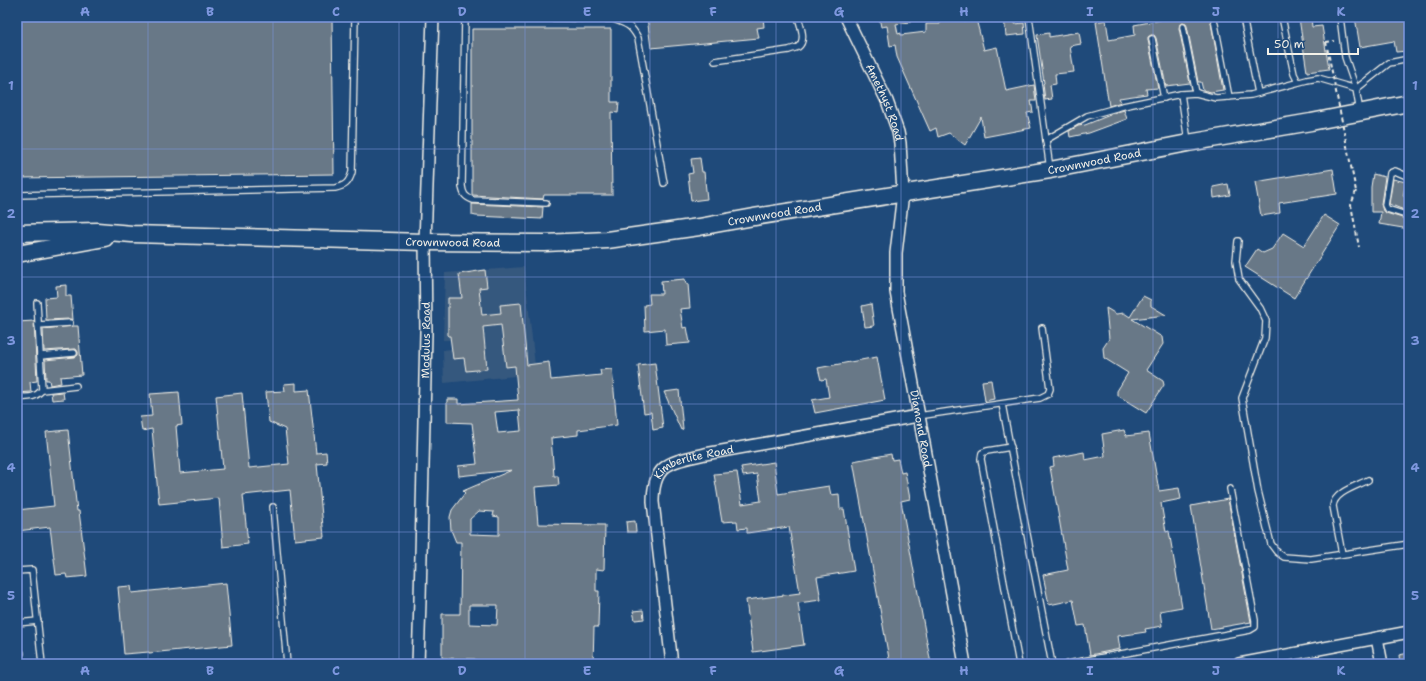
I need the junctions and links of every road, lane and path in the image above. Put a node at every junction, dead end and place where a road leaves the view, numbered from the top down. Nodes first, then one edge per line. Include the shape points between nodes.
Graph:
1 (355, 17) edge
2 (433, 17) edge
3 (465, 17) edge
4 (520, 17) edge
5 (798, 17) edge
6 (846, 17) edge
7 (1029, 17) edge
8 (1243, 17) edge
9 (1282, 17) edge
10 (1340, 17) edge
11 (1214, 19) dead end
12 (1183, 26) dead end
13 (1152, 39) dead end
14 (1334, 41) dead end
15 (1409, 58) edge
16 (714, 61) dead end
17 (1298, 82) junction
18 (1356, 89) junction
19 (1258, 93) junction
20 (1181, 94) junction
21 (1196, 94) junction
22 (1229, 97) junction
23 (1164, 98) junction
24 (1409, 103) edge
25 (1360, 112) junction
26 (1046, 140) junction
27 (1188, 142) junction
28 (1050, 170) junction
29 (1409, 177) edge
30 (664, 183) dead end
31 (903, 193) junction
32 (17, 195) edge
33 (546, 203) dead end
34 (1409, 216) edge
35 (17, 233) edge
36 (132, 234) junction
37 (1238, 241) dead end
38 (426, 242) junction
39 (1359, 247) dead end
40 (17, 254) edge
41 (37, 303) dead end
42 (70, 323) dead end
43 (38, 325) junction
44 (1042, 328) dead end
45 (74, 353) dead end
46 (40, 356) junction
47 (76, 386) dead end
48 (42, 390) junction
49 (17, 397) edge
50 (1002, 404) junction
51 (918, 416) junction
52 (1011, 447) junction
53 (1368, 480) dead end
54 (1230, 489) dead end
55 (273, 507) dead end
56 (1409, 544) edge
57 (1342, 554) junction
58 (17, 571) edge
59 (38, 621) junction
60 (17, 623) edge
61 (1409, 632) edge
62 (1377, 638) junction
63 (42, 664) edge
64 (287, 664) edge
65 (418, 664) edge
66 (672, 664) edge
67 (964, 664) edge
68 (1019, 664) edge
69 (1052, 664) edge
70 (1067, 664) edge
71 (1239, 664) edge
72 (1382, 664) edge

1 - 32 lane via 352,172 349,182 343,187
2 - 38 street, Modulus Road
3 - 33 lane via 463,193 473,200
4 - 30 lane via 613,19 632,28 638,38
5 - 16 lane via 802,35 799,46 789,50
6 - 31 street, Amethyst Road via 895,120 900,143
7 - 26 lane
8 - 19 lane
9 - 17 lane
10 - 18 lane via 1345,57
11 - 22 lane
12 - 21 lane
13 - 23 lane
14 - 39 path, bridge via 1326,42 1356,191 1351,205
15 - 18 lane via 1388,63
17 - 18 lane via 1318,78
17 - 19 lane
18 - 25 lane
19 - 22 lane
20 - 21 lane
20 - 23 lane
20 - 27 lane
21 - 22 lane via 1216,98
23 - 26 lane via 1087,116
24 - 25 main road, Crownwood Road
25 - 27 main road, Crownwood Road
26 - 28 lane
27 - 28 main road, Crownwood Road
28 - 31 main road, Crownwood Road
29 - 34 lane via 1395,171 1390,173 1385,205 1387,209
31 - 38 main road, Crownwood Road via 607,240 545,243
31 - 51 street, Diamond Road via 896,253 896,292
35 - 36 main road, Crownwood Road via 97,231
36 - 38 main road, Crownwood Road
36 - 40 main road, Crownwood Road
37 - 57 lane via 1236,261 1239,279 1266,321 1265,338 1242,398 1258,491 1271,544 1284,557 1311,559
38 - 65 street, Modulus Road
41 - 43 lane
42 - 43 lane
43 - 46 lane
44 - 50 lane via 1050,389 1048,394 1040,398
45 - 46 lane
46 - 48 lane
47 - 48 lane
48 - 49 lane via 33,398
50 - 51 lane
50 - 52 lane
51 - 66 street, Kimberlite Road via 705,454 675,461 662,470 655,481 653,502
51 - 67 street, Diamond Road
52 - 68 lane via 987,451 982,453 981,459
52 - 69 lane
53 - 57 lane via 1339,495 1334,501
54 - 70 lane via 1255,620 1254,627 1250,630
55 - 64 lane
56 - 57 lane
58 - 59 lane via 32,570
59 - 60 lane
59 - 63 lane
61 - 62 street
62 - 71 street
62 - 72 street

